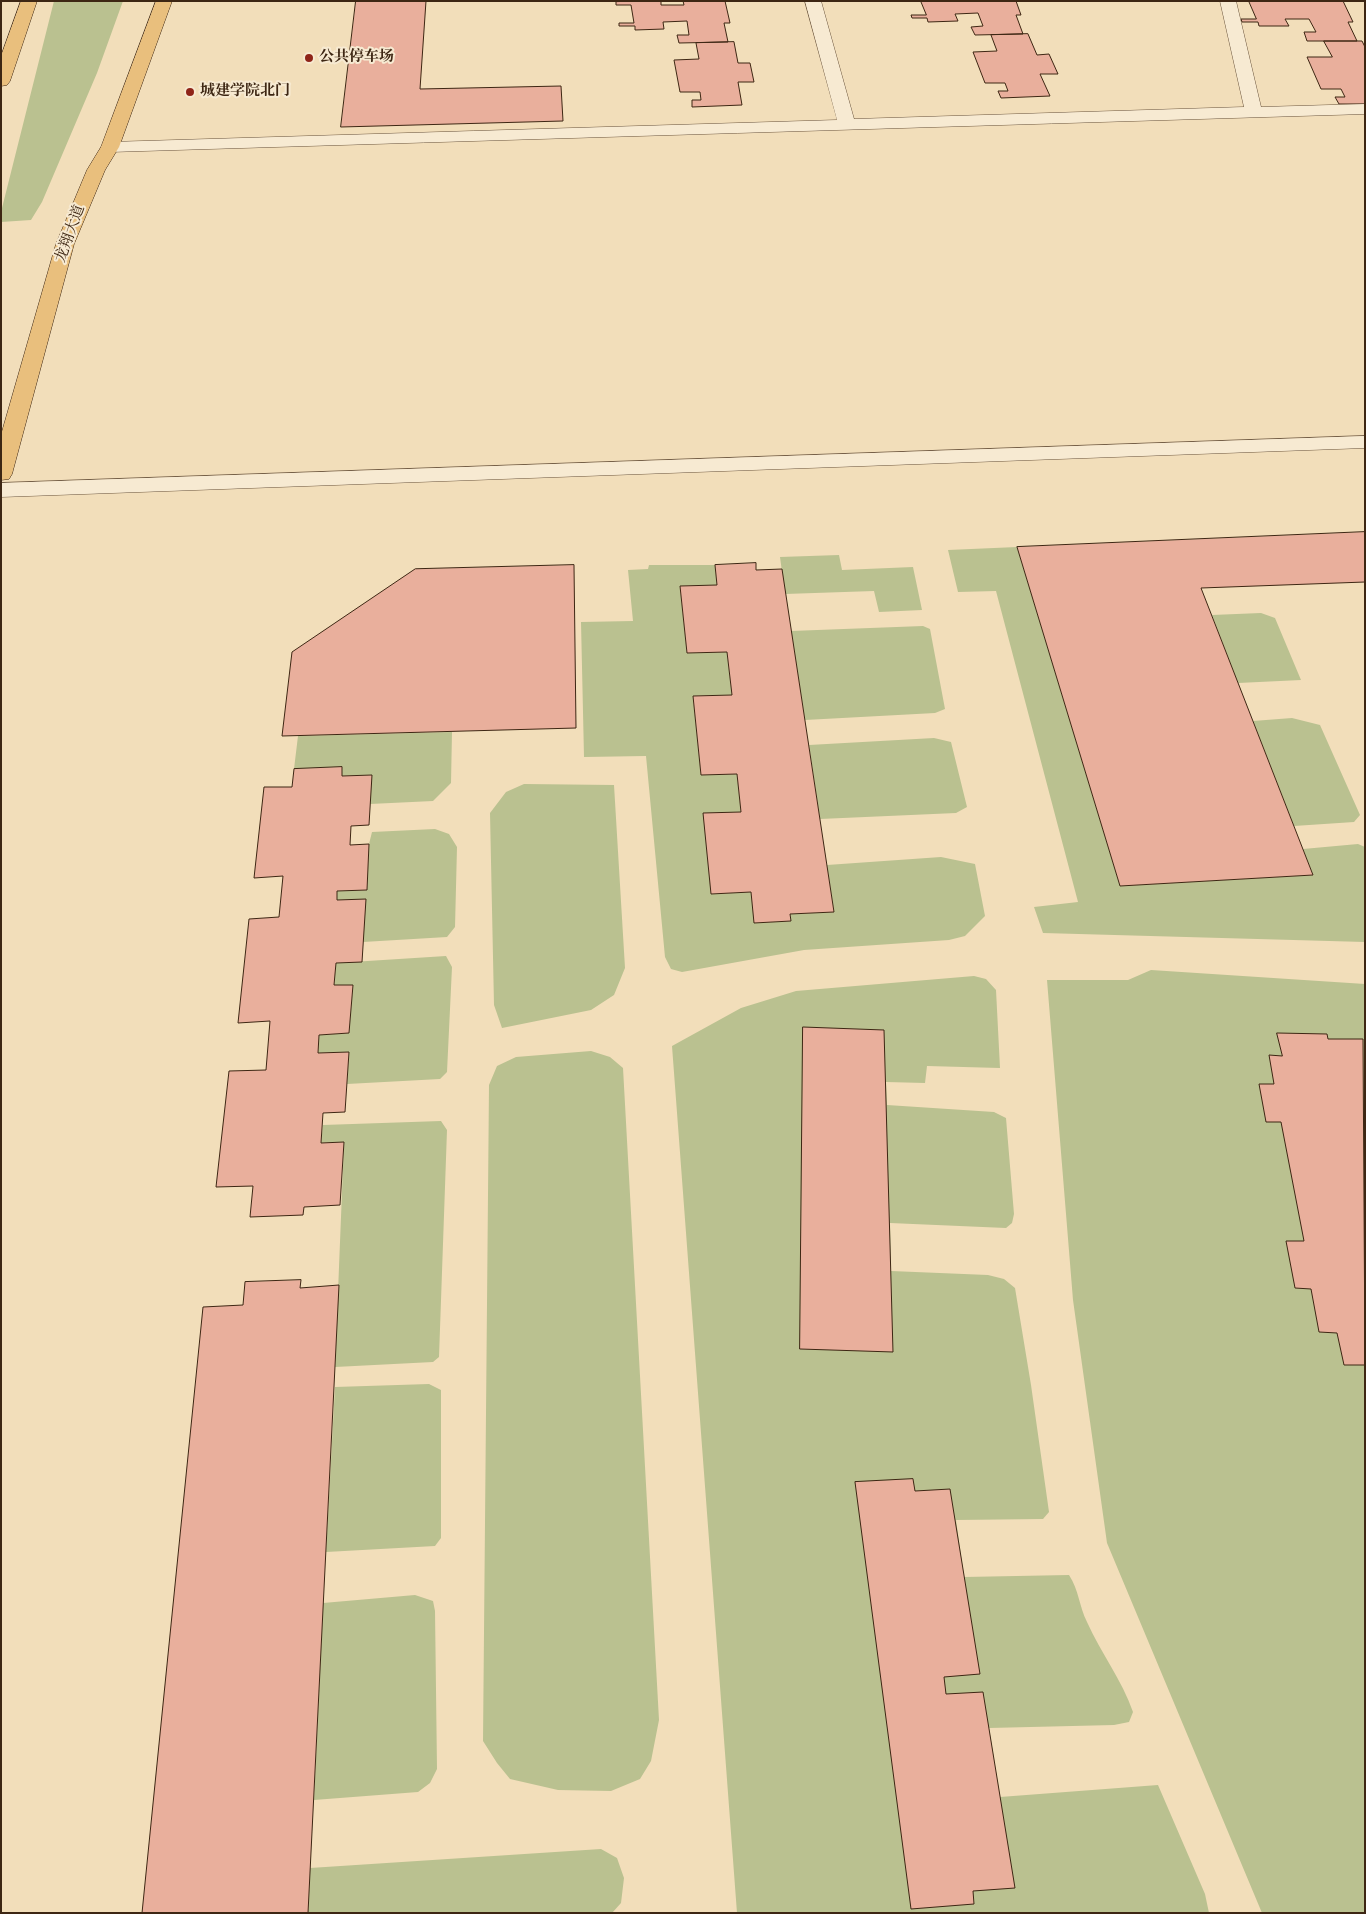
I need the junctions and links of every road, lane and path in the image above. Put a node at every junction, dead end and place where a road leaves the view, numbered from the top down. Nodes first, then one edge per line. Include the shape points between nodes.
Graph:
1 (29, 1) edge
2 (164, 1) edge
3 (812, 1) edge
4 (1228, 1) edge
5 (1, 81) edge
6 (1365, 109) edge
7 (1254, 112) junction
8 (848, 125) junction
9 (110, 147) junction
10 (1365, 442) edge
11 (1, 474) edge
12 (1, 490) edge

1 - 5 main road
2 - 9 main road, 龙翔大道
3 - 8 street
4 - 7 street
6 - 7 street
7 - 8 street
8 - 9 street
9 - 11 main road, 龙翔大道 via 96,170 65,244
10 - 12 street

